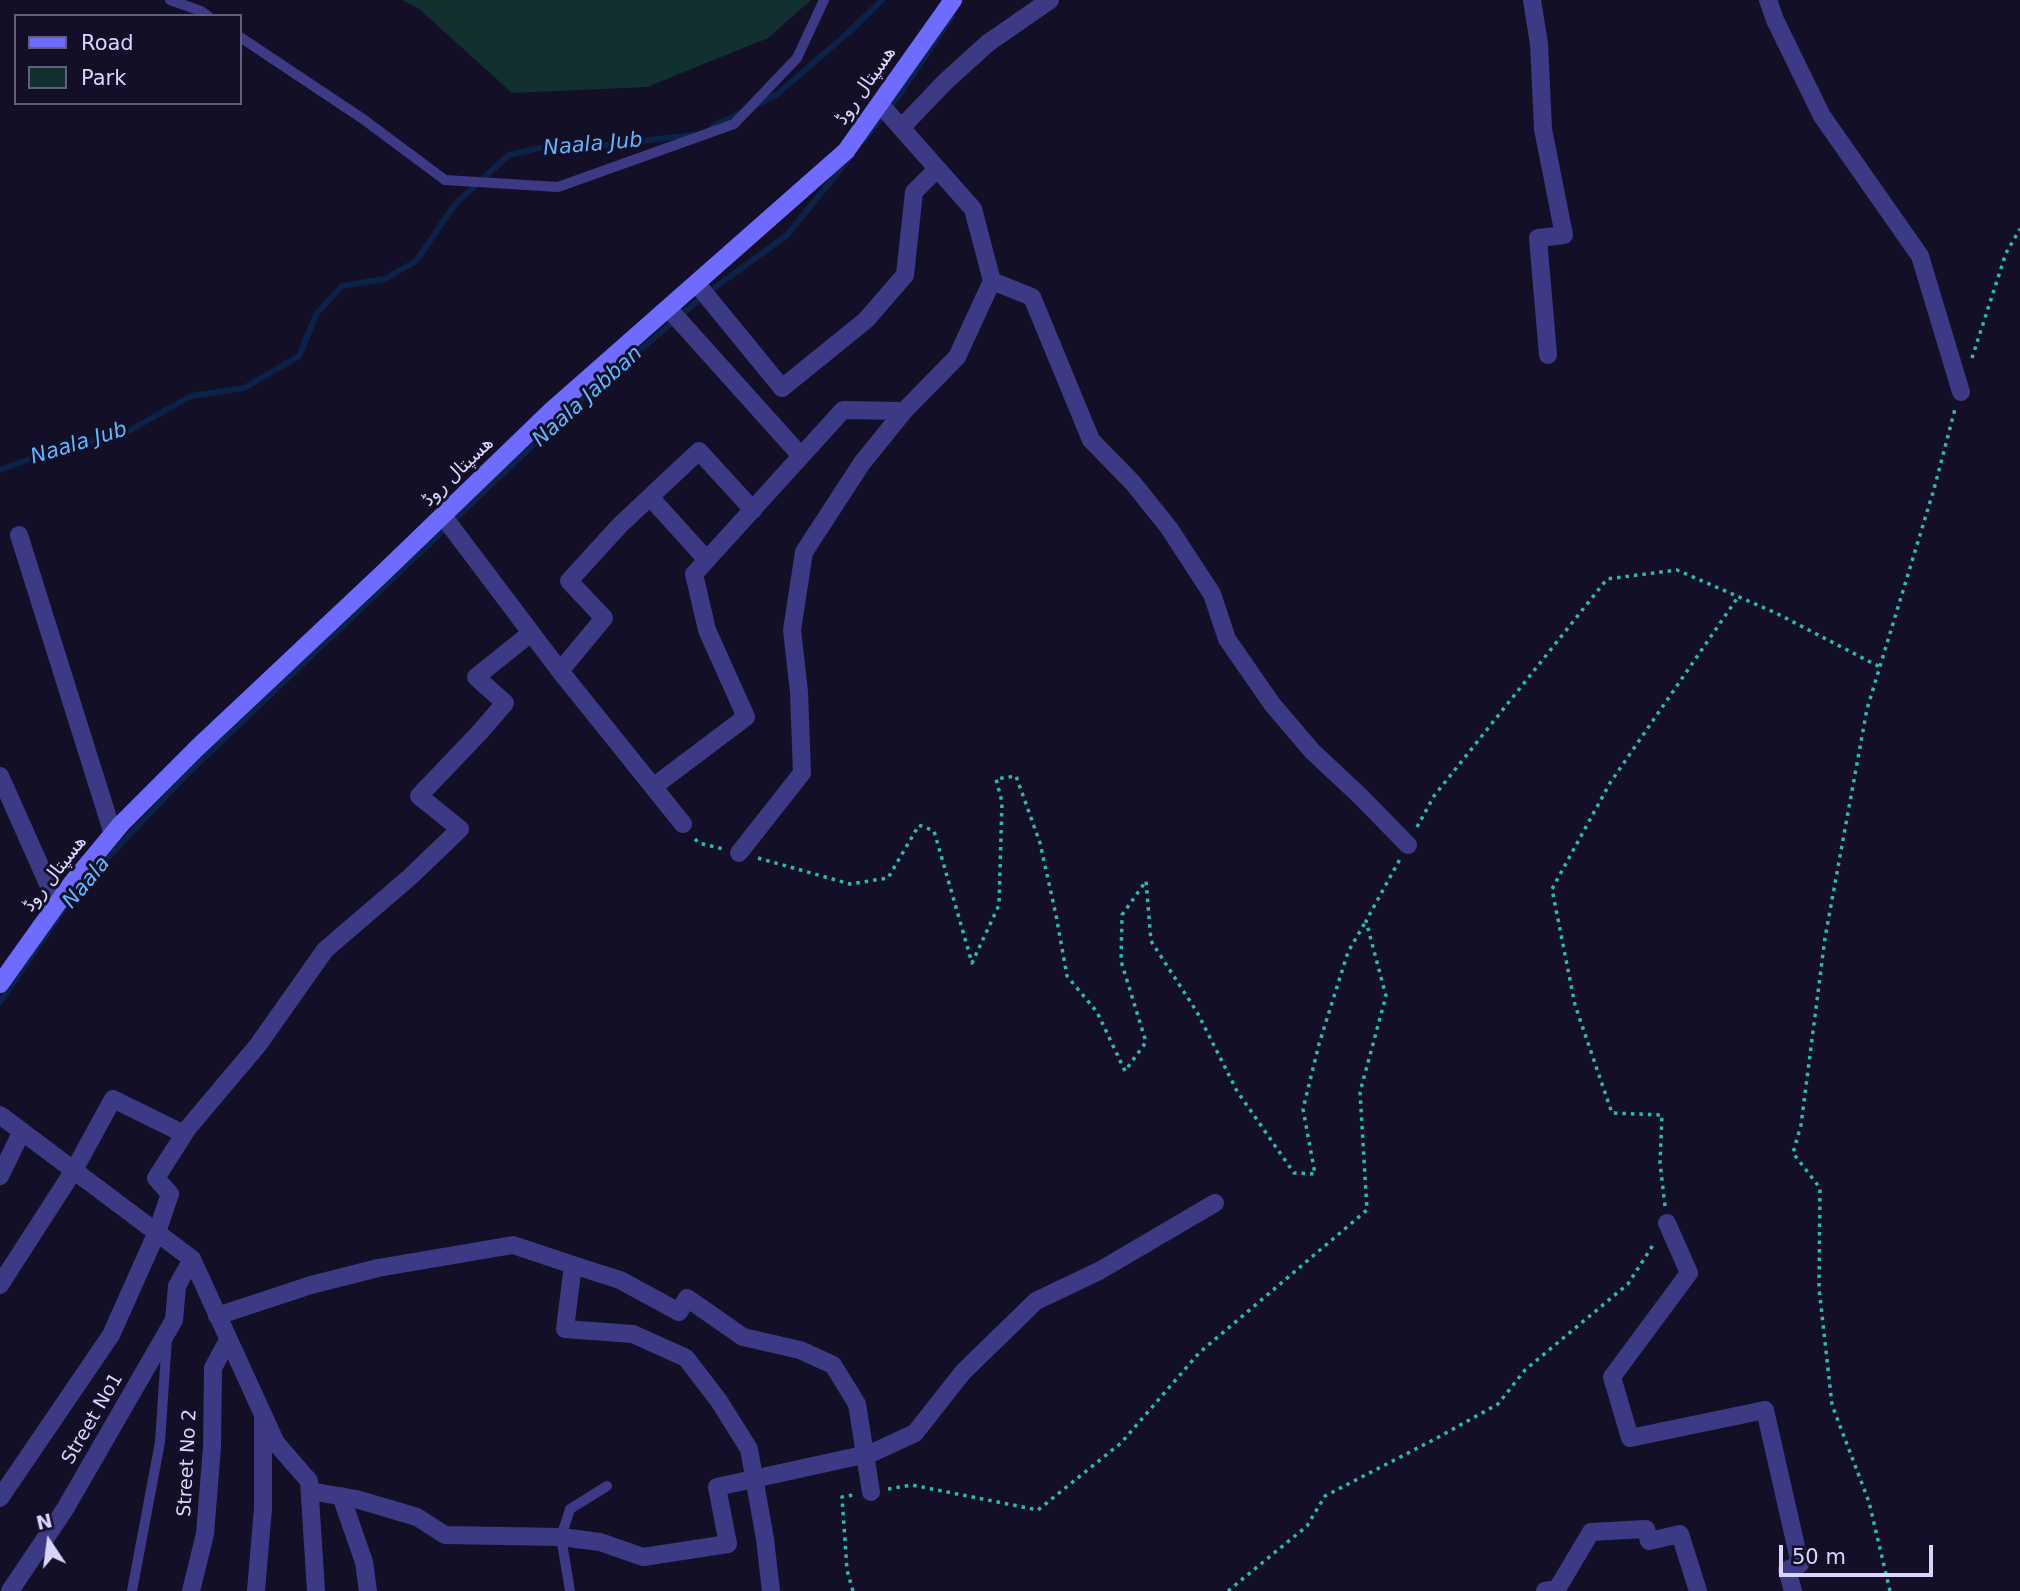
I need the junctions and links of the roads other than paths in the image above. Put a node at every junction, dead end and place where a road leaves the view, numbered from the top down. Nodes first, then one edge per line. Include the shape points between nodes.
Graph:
1 (170, 0) edge
2 (824, 0) edge
3 (953, 0) edge
4 (1050, 0) edge
5 (1532, 0) edge
6 (1768, 0) edge
7 (205, 14) edge
8 (242, 38) edge
9 (880, 104) junction
10 (901, 128) junction
11 (937, 169) junction
12 (992, 281) junction
13 (698, 286) junction
14 (670, 310) junction
15 (1548, 355) dead end
16 (1961, 392) road end
17 (904, 411) junction
18 (801, 456) junction
19 (650, 497) junction
20 (753, 510) junction
21 (443, 516) junction
22 (19, 535) dead end
23 (707, 560) junction
24 (531, 633) junction
25 (561, 671) junction
26 (0, 776) edge
27 (653, 786) junction
28 (683, 824) road end
29 (113, 834) junction
30 (1408, 845) road end
31 (739, 853) road end
32 (57, 904) junction
33 (0, 985) edge
34 (0, 1115) edge
35 (22, 1131) junction
36 (184, 1135) junction
37 (74, 1170) junction
38 (0, 1176) edge
39 (1215, 1203) dead end
40 (1667, 1223) road end
41 (157, 1232) junction
42 (192, 1259) junction
43 (573, 1265) junction
44 (0, 1285) edge
45 (218, 1316) junction
46 (167, 1332) junction
47 (228, 1340) junction
48 (263, 1415) junction
49 (865, 1455) junction
50 (755, 1479) junction
51 (607, 1486) dead end
52 (310, 1491) junction
53 (871, 1492) road end
54 (341, 1496) junction
55 (0, 1498) edge
56 (561, 1537) junction
57 (10, 1591) edge
58 (132, 1591) edge
59 (191, 1591) edge
60 (256, 1591) edge
61 (316, 1591) edge
62 (368, 1591) edge
63 (570, 1591) edge
64 (771, 1591) edge
65 (1545, 1591) edge
66 (1698, 1591) edge
67 (1793, 1591) edge

1 - 7 lane
2 - 8 lane via 797,58 734,124 558,187 445,180
3 - 9 main road, ھسپتال روڈ
4 - 10 street via 988,43
5 - 15 street via 1543,129 1564,235 1538,238
6 - 16 street via 1822,116 1920,256
9 - 10 street
9 - 13 main road, ھسپتال روڈ via 846,151
10 - 11 street
11 - 12 street via 973,209
11 - 13 street via 914,192 905,275 866,320 782,388
12 - 17 street via 957,357
12 - 30 street via 1032,297 1091,440 1133,482 1169,528 1212,594 1227,639 1272,704 1312,751
13 - 14 main road, ھسپتال روڈ
14 - 18 street
14 - 21 main road, ھسپتال روڈ via 551,411
17 - 18 street via 843,410
17 - 31 street via 862,463 804,552 792,630 802,773
18 - 20 street
19 - 20 street via 699,452
19 - 23 street
19 - 25 street via 569,581 604,618
20 - 23 street
21 - 24 street
21 - 29 main road, ھسپتال روڈ via 197,748
22 - 29 street
23 - 27 street via 694,574 707,630 746,717
24 - 25 street
24 - 36 street via 476,677 505,703 419,796 460,829 325,950 258,1045
25 - 27 street
26 - 32 street
27 - 28 street
29 - 32 main road, ھسپتال روڈ
32 - 33 main road, ھسپتال روڈ
34 - 35 street
35 - 37 street
35 - 38 street
36 - 37 street via 113,1099
36 - 41 street via 156,1178 170,1194
37 - 41 street
37 - 44 street
39 - 49 street via 1099,1271 1036,1301 963,1372 915,1433
40 - 67 street via 1689,1273 1612,1377 1630,1438 1765,1410 1800,1564 1787,1570
41 - 42 street
41 - 55 street via 111,1335
42 - 45 street
42 - 46 street, Street No1 via 177,1286 174,1321
43 - 45 street via 513,1245 378,1268
43 - 49 street via 620,1280 680,1312 687,1298 743,1337 800,1350 833,1365 856,1404
43 - 50 street via 565,1329 633,1334 686,1358 749,1449
45 - 47 street
46 - 57 street, Street No1 via 65,1510
46 - 58 lane via 160,1442
47 - 48 street
47 - 59 street, Street No 2 via 213,1368 205,1534
48 - 52 street via 276,1443 310,1481
48 - 60 street via 263,1508
49 - 50 street
49 - 53 street
50 - 56 street via 717,1487 728,1545 643,1557 600,1542
50 - 64 street
51 - 56 lane via 570,1509
52 - 54 street
52 - 61 street
54 - 56 street via 417,1517 445,1535
54 - 62 street via 364,1562
56 - 63 lane
65 - 66 street via 1557,1589 1591,1532 1646,1529 1649,1541 1679,1534

